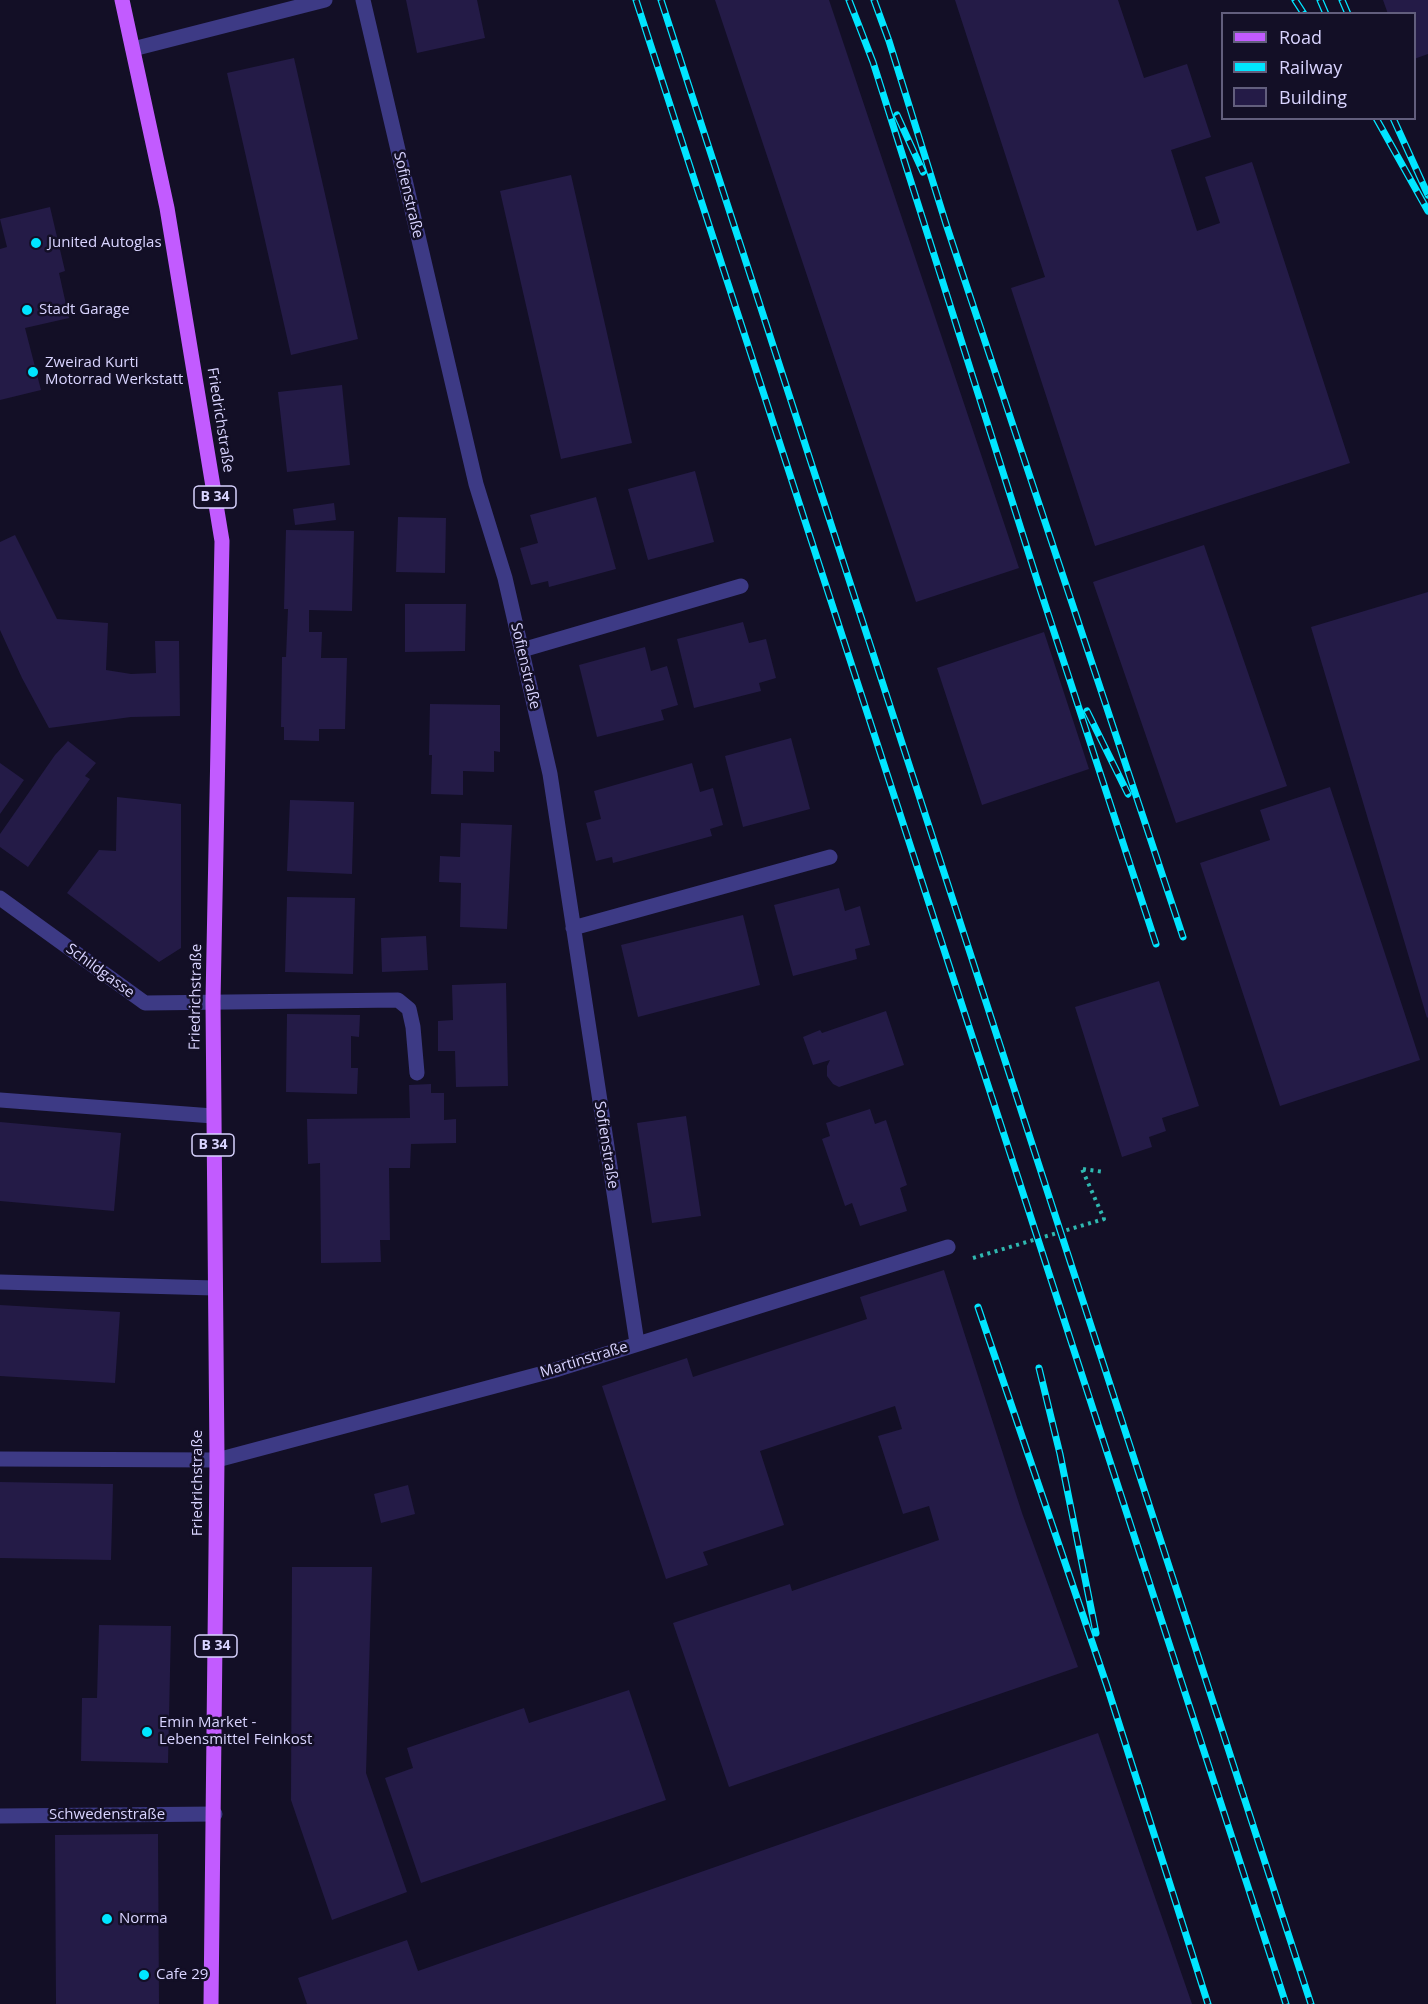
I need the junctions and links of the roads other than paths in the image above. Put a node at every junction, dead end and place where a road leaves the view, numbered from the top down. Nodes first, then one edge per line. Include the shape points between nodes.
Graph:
1 (122, 0) edge
2 (325, 0) edge
3 (363, 0) edge
4 (133, 49) junction
5 (741, 586) dead end
6 (522, 650) junction
7 (830, 857) dead end
8 (0, 898) edge
9 (573, 928) junction
10 (213, 1001) junction
11 (417, 1073) dead end
12 (0, 1100) edge
13 (213, 1116) junction
14 (948, 1247) dead end
15 (0, 1282) edge
16 (214, 1288) junction
17 (637, 1343) junction
18 (0, 1459) edge
19 (217, 1460) junction
20 (214, 1814) junction
21 (0, 1816) edge
22 (211, 2004) edge

1 - 4 main road, Friedrichstraße / B 34
2 - 4 street
3 - 6 street, Sofienstraße via 476,484
4 - 10 main road, Friedrichstraße / B 34 via 167,208 222,541
5 - 6 street
6 - 9 street, Sofienstraße via 550,774
7 - 9 street
8 - 10 street, Schildgasse via 145,1003
9 - 17 street, Sofienstraße
10 - 11 street, Schildgasse via 398,1000 409,1009
10 - 13 main road, Friedrichstraße / B 34
12 - 13 street
13 - 16 main road, Friedrichstraße / B 34
14 - 17 street, Martinstraße
15 - 16 street
16 - 19 main road, Friedrichstraße / B 34
17 - 19 street, Martinstraße via 555,1370
18 - 19 street, Martinstraße
19 - 20 main road, Friedrichstraße / B 34
20 - 21 street, Schwedenstraße
20 - 22 main road, Friedrichstraße / B 34

